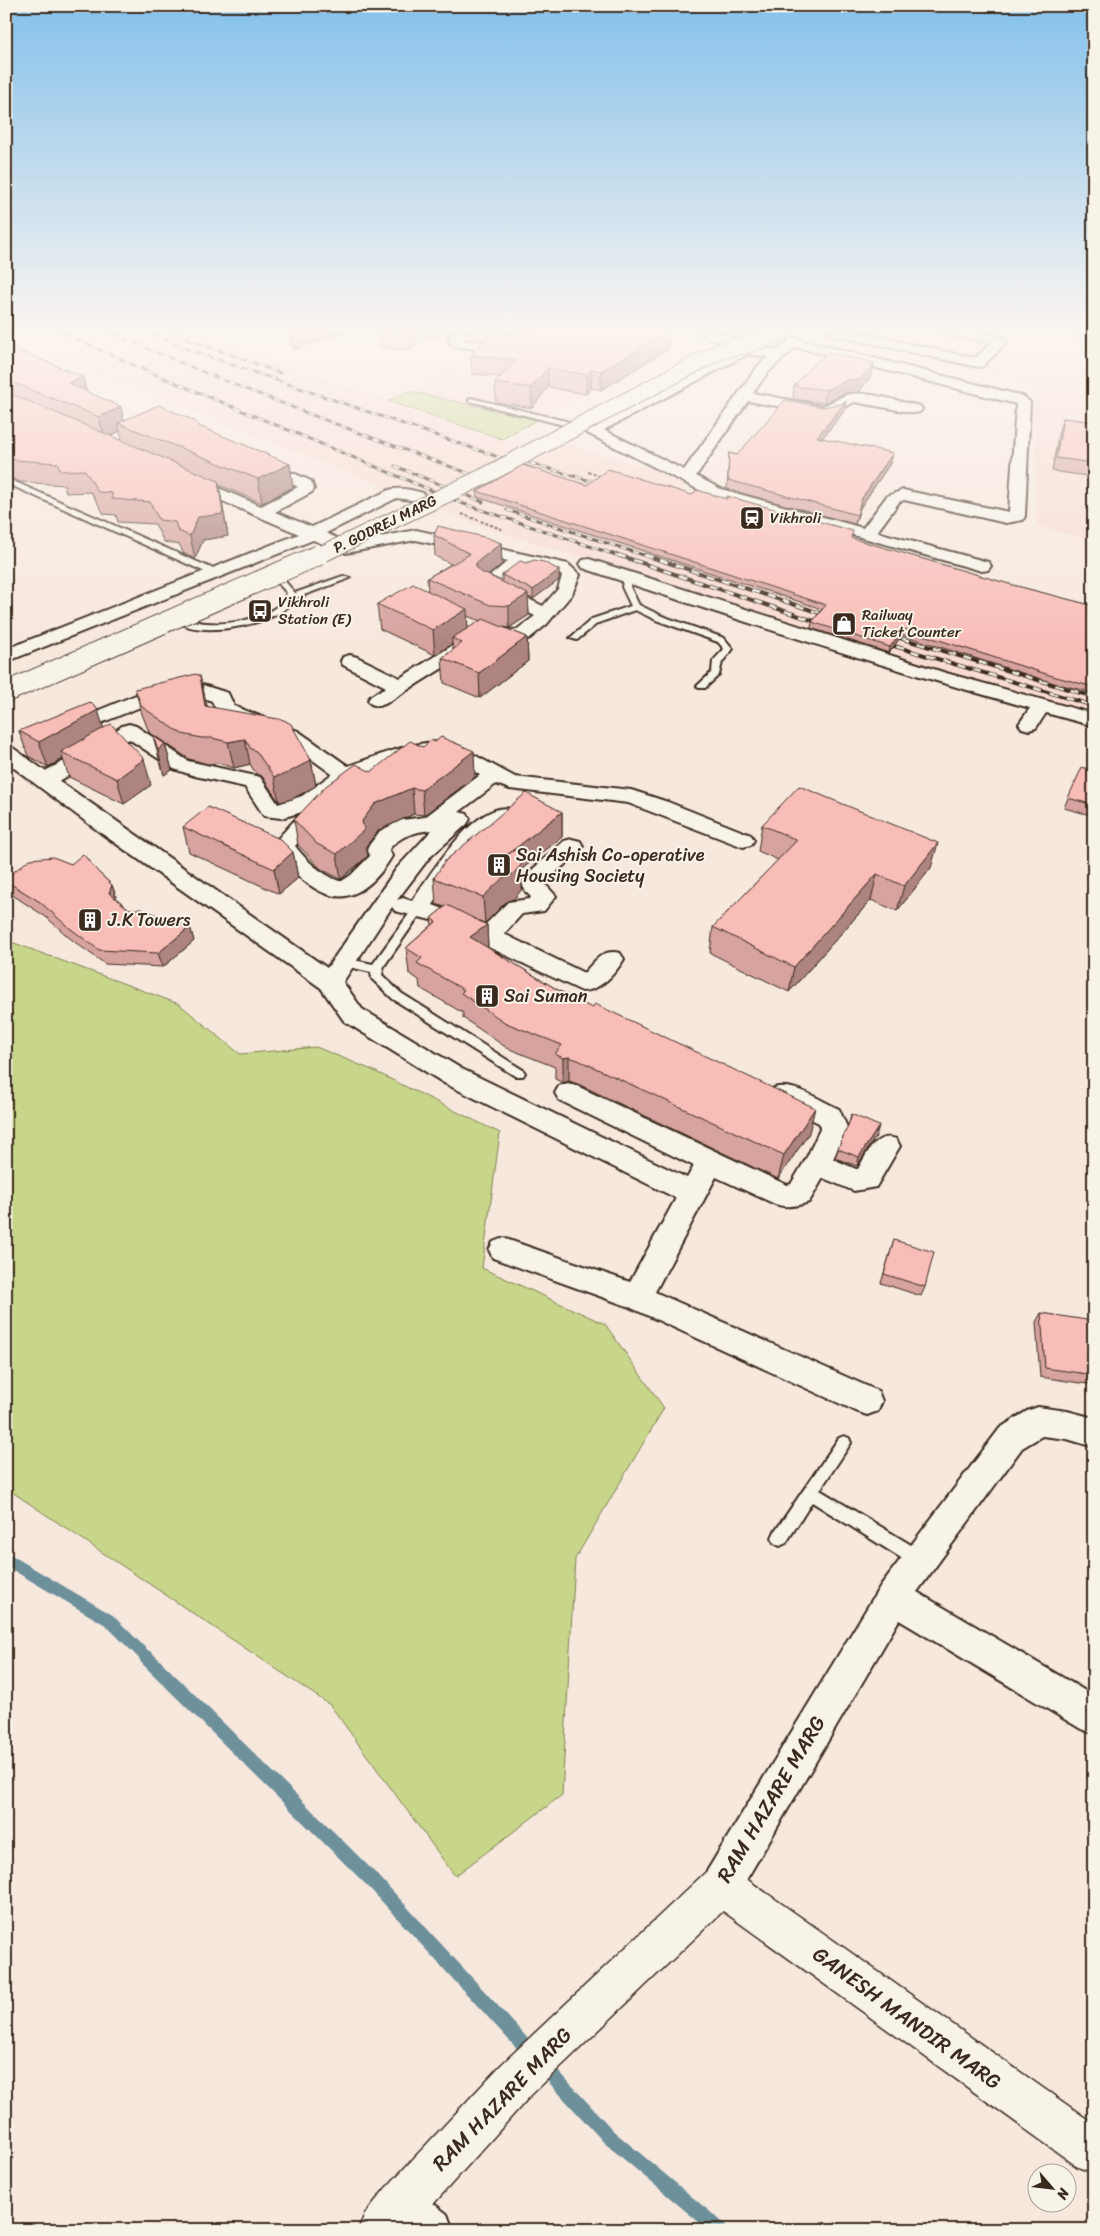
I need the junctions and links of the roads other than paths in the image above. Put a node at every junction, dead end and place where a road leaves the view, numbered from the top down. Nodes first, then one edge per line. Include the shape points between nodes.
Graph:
1 (561, 435) edge
2 (603, 435) edge
3 (716, 435) edge
4 (1021, 435) edge
5 (244, 456) edge
6 (179, 477) edge
7 (687, 477) junction
8 (6, 480) edge
9 (418, 496) dead end
10 (262, 512) junction
11 (313, 533) junction
12 (868, 533) junction
13 (346, 548) junction
14 (522, 558) junction
15 (589, 564) dead end
16 (982, 566) dead end
17 (216, 573) junction
18 (628, 577) junction
19 (346, 578) dead end
20 (280, 581) junction
21 (289, 598) junction
22 (636, 607) junction
23 (546, 614) junction
24 (185, 623) junction
25 (468, 625) edge
26 (486, 633) junction
27 (574, 638) dead end
28 (6, 656) edge
29 (350, 661) dead end
30 (400, 686) junction
31 (702, 686) dead end
32 (6, 692) edge
33 (378, 700) dead end
34 (6, 702) edge
35 (1042, 705) junction
36 (116, 711) junction
37 (1094, 720) edge
38 (1029, 724) dead end
39 (129, 730) junction
40 (34, 759) edge
41 (348, 773) junction
42 (325, 792) junction
43 (508, 796) junction
44 (596, 808) dead end
45 (744, 840) dead end
46 (572, 846) dead end
47 (386, 900) junction
48 (418, 910) junction
49 (488, 936) junction
50 (612, 959) dead end
51 (378, 968) junction
52 (337, 972) junction
53 (519, 1073) dead end
54 (568, 1093) edge
55 (887, 1146) dead end
56 (710, 1162) junction
57 (817, 1164) junction
58 (792, 1187) dead end
59 (693, 1193) junction
60 (503, 1250) dead end
61 (637, 1298) junction
62 (867, 1401) dead end
63 (1094, 1433) edge
64 (844, 1443) dead end
65 (810, 1492) junction
66 (780, 1538) dead end
67 (920, 1560) junction
68 (893, 1597) junction
69 (1094, 1716) edge
70 (721, 1885) junction
71 (1094, 2151) edge
72 (404, 2221) edge

1 - 32 street, P. GODREJ MARG, bridge via 483,477 318,556
2 - 7 street
3 - 7 street
4 - 12 street via 1017,516 1006,518 903,495 893,499
5 - 10 street via 305,484 306,489
6 - 10 street
7 - 12 street via 715,492
8 - 17 lane
9 - 11 street via 395,493
10 - 11 street
11 - 13 street
11 - 17 street
12 - 16 street
13 - 14 street via 416,535
13 - 20 street via 341,554
14 - 23 street via 562,568 570,575 566,590
14 - 23 street via 479,583
15 - 18 street
17 - 28 street
18 - 22 lane via 626,587
18 - 35 street via 939,677
19 - 21 lane
20 - 21 lane via 291,593
20 - 24 street
21 - 24 lane via 287,604 272,613 246,623 208,626
22 - 27 lane via 595,621
22 - 31 lane via 722,640 729,649 718,661 716,674
23 - 26 street via 515,637
24 - 34 street
25 - 26 street
26 - 30 street
29 - 30 street
30 - 33 street
35 - 37 street
35 - 38 street
36 - 39 street
36 - 40 street
36 - 41 street via 166,690 188,686 221,697 225,710 282,729 338,770
39 - 40 street via 104,748
39 - 42 street via 181,765 253,782 272,812 281,812
40 - 52 street
41 - 42 street
41 - 43 street via 431,747 447,748
42 - 43 street via 327,800 282,845 304,871 343,889 350,887 378,862 381,856 378,848 388,836 410,825 431,823
43 - 44 street via 573,798
43 - 45 street via 631,797
43 - 47 street via 443,830 399,880
43 - 48 street via 469,838
46 - 49 street via 532,882 545,896 536,906 516,907
47 - 48 street
47 - 52 street
48 - 49 street via 436,914
48 - 51 lane
49 - 50 street via 582,982 589,982
51 - 52 lane
51 - 53 lane via 376,976 397,996
52 - 59 street via 353,1015 454,1076
54 - 56 street
55 - 57 street via 866,1179 854,1180
56 - 57 street via 785,1196 799,1194
56 - 59 street
57 - 58 street via 834,1127 830,1116 762,1093 815,1126 821,1134
59 - 61 street
60 - 61 street
61 - 62 street
63 - 67 street, RAM HAZARE MARG via 1067,1424 1038,1421 1011,1438
64 - 65 lane
65 - 66 lane
65 - 67 lane
67 - 68 street, RAM HAZARE MARG
68 - 69 street
68 - 70 street, RAM HAZARE MARG
70 - 71 street, GANESH MANDIR MARG
70 - 72 street, RAM HAZARE MARG via 516,2080

